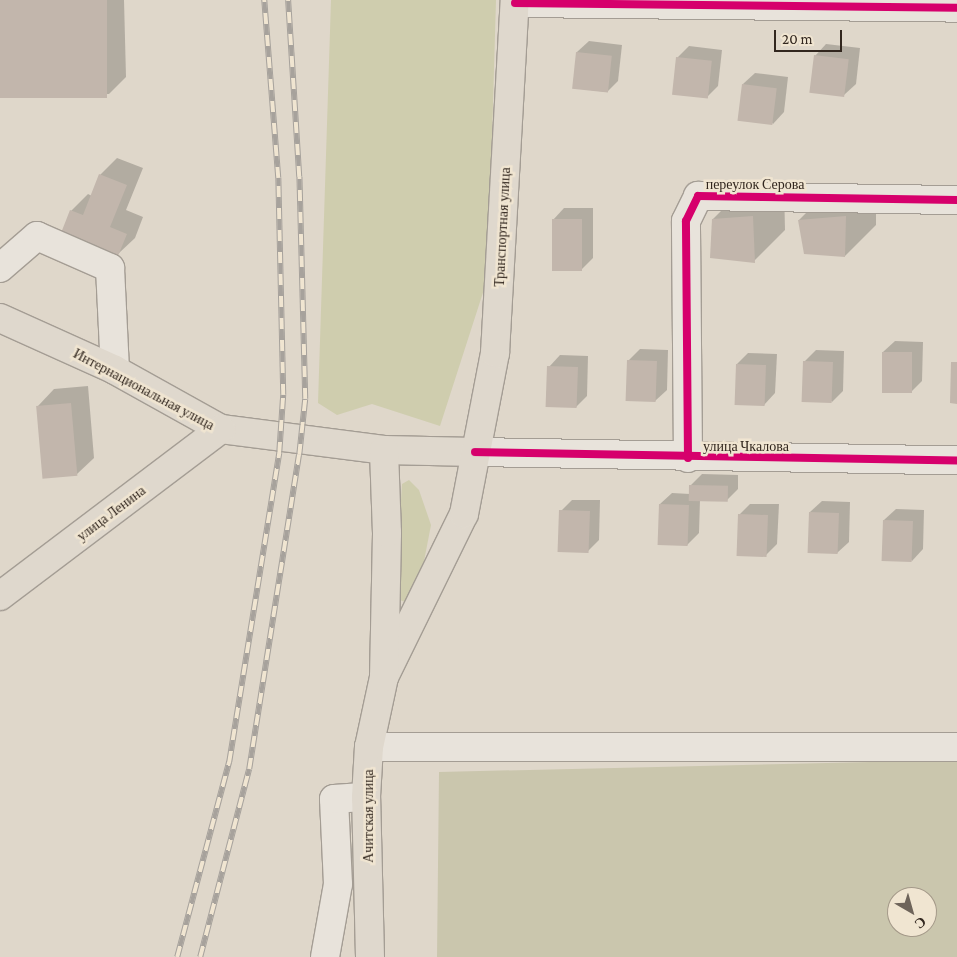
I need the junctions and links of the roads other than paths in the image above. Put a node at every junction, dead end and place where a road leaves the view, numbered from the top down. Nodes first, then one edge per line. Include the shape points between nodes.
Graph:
1 (515, 1) edge
2 (957, 8) edge
3 (957, 200) edge
4 (0, 268) edge
5 (0, 318) edge
6 (115, 370) junction
7 (221, 429) junction
8 (384, 450) junction
9 (475, 452) junction
10 (688, 458) junction
11 (957, 460) edge
12 (0, 596) edge
13 (384, 678) junction
14 (369, 747) junction
15 (957, 747) edge
16 (366, 797) junction
17 (325, 957) edge
18 (370, 957) edge

1 - 2 street
1 - 9 main road, Транспортная улица via 495,353
3 - 10 street, переулок Серова via 698,196 686,221
4 - 6 street via 37,236 110,268
5 - 6 main road, Интернациональная улица
6 - 7 main road, Интернациональная улица
7 - 8 main road, Интернациональная улица
7 - 12 main road, улица Ленина
8 - 9 main road, улица Чкалова
8 - 13 main road, Ачитская улица via 387,533
9 - 10 street, улица Чкалова
9 - 13 main road, Ачитская улица via 464,514
10 - 11 street, улица Чкалова
13 - 14 main road, Ачитская улица
14 - 15 street
14 - 16 main road, Ачитская улица
16 - 17 street via 334,799 338,884
16 - 18 main road, Ачитская улица

